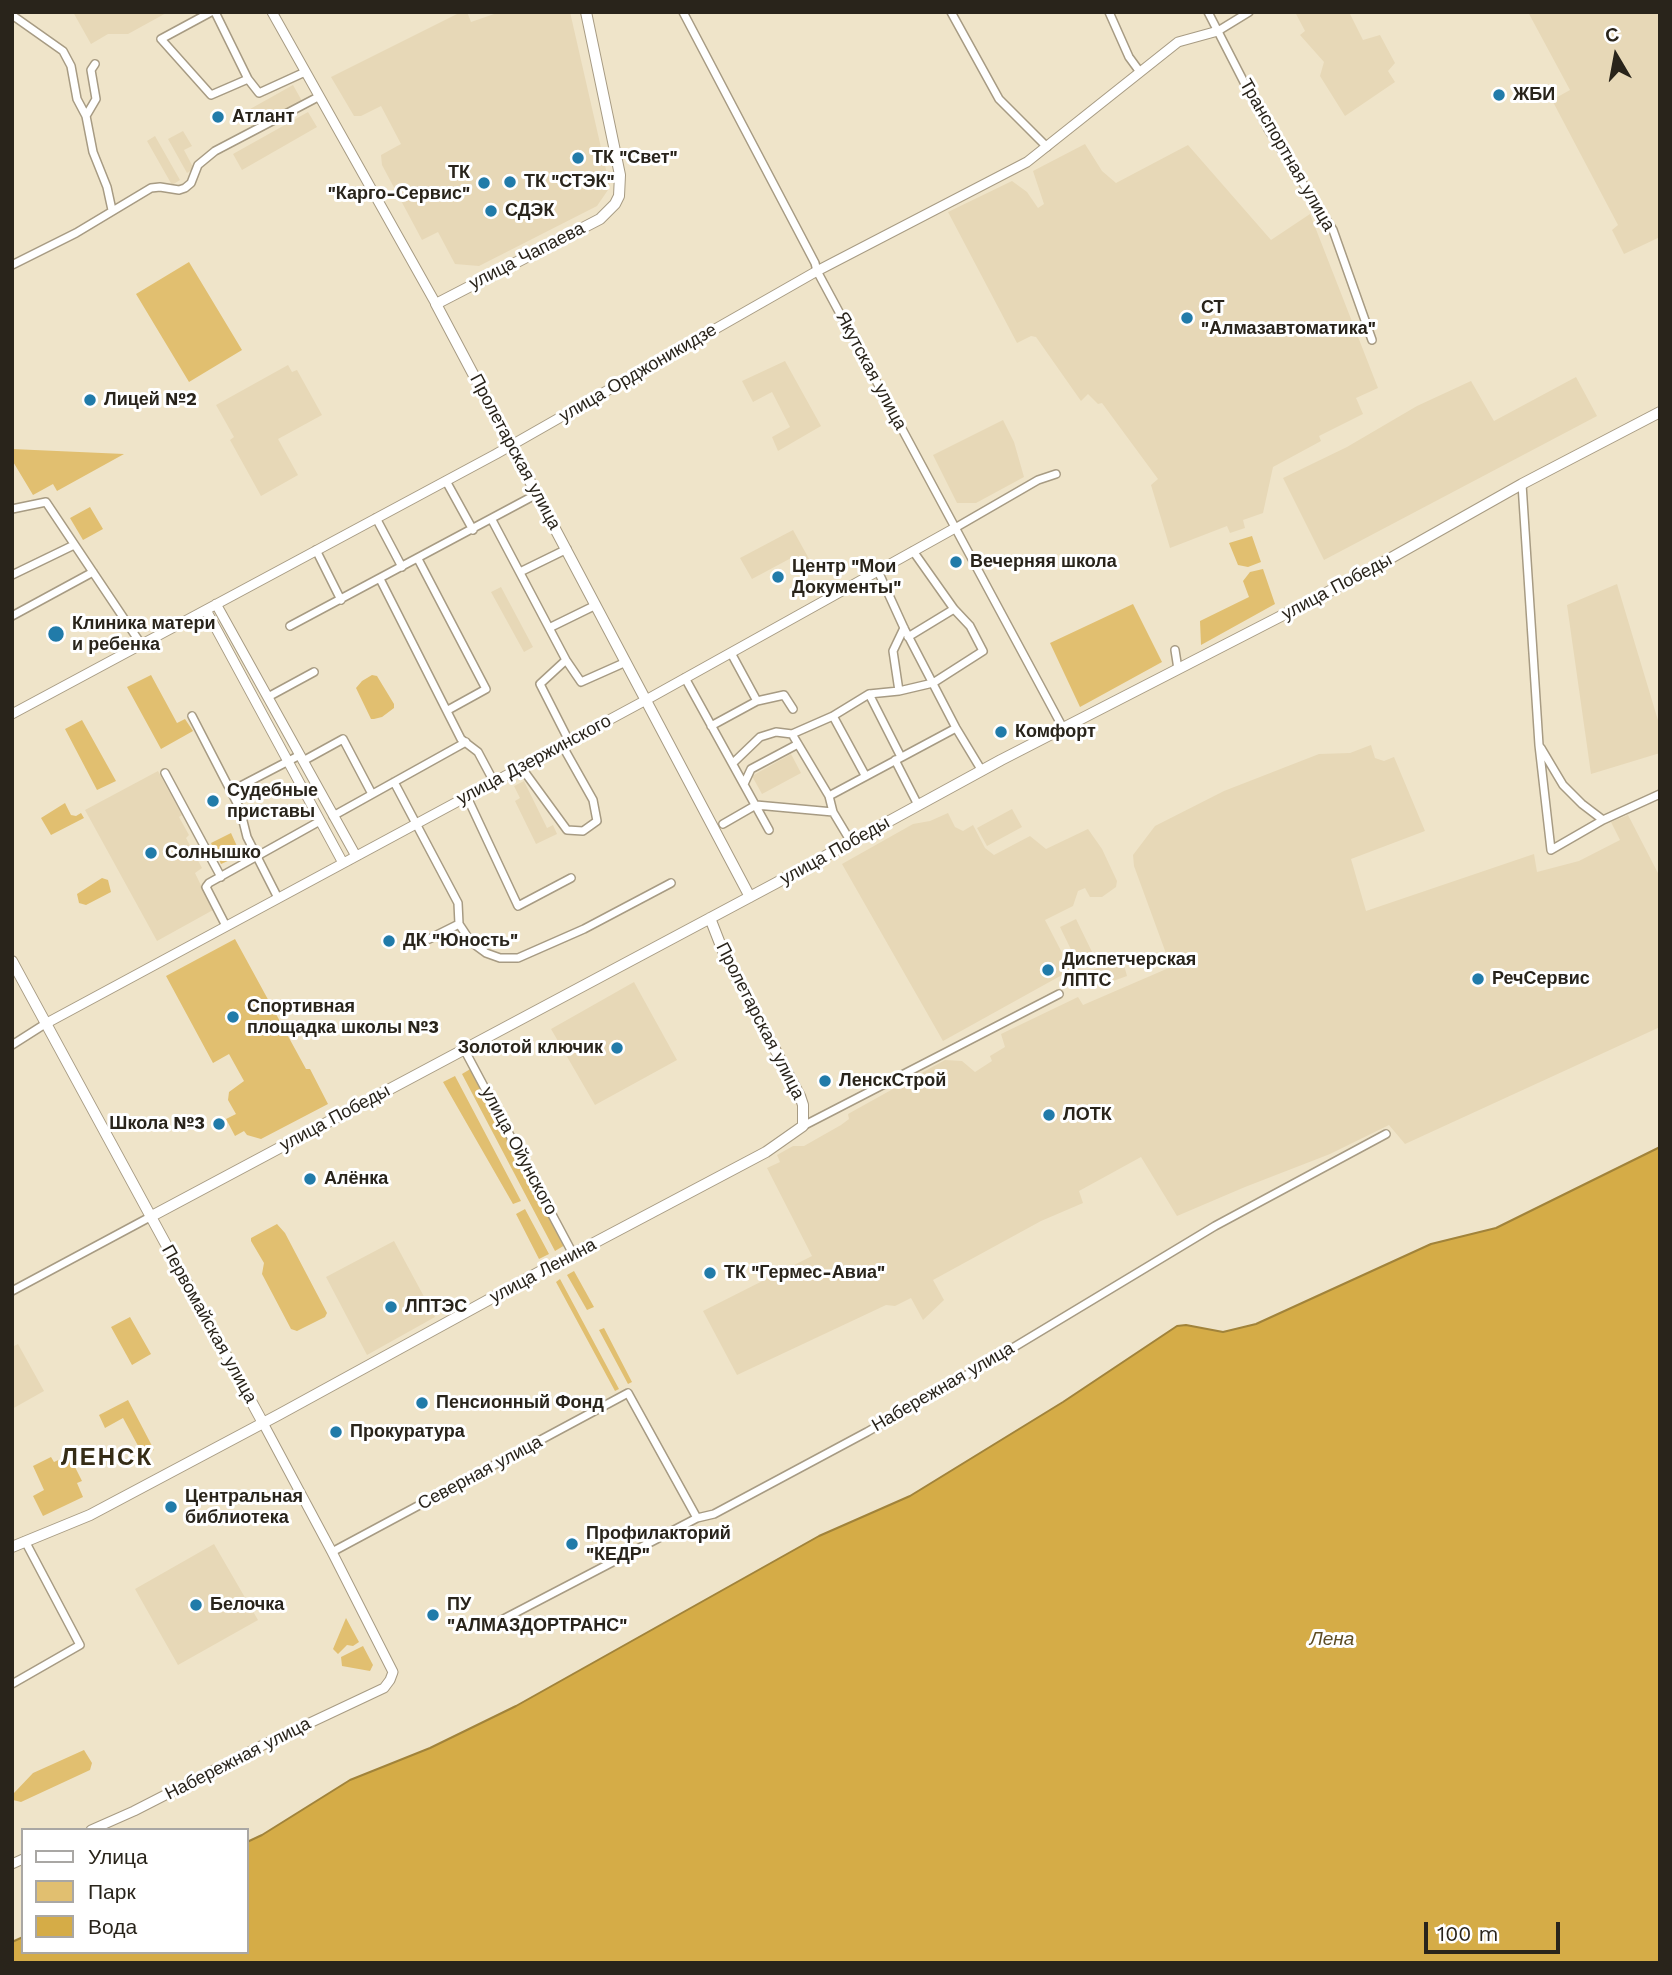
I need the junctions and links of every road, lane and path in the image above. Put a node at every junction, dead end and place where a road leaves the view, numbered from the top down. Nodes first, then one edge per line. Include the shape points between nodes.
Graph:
1 (213, 12) edge
2 (272, 12) edge
3 (586, 12) edge
4 (683, 12) edge
5 (951, 12) edge
6 (1109, 12) edge
7 (1208, 12) edge
8 (1249, 12) edge
9 (12, 15) edge
10 (1218, 31) junction
11 (95, 64) dead end
12 (305, 72) junction
13 (1140, 72) junction
14 (248, 79) junction
15 (318, 97) junction
16 (86, 116) junction
17 (1047, 147) junction
18 (112, 210) junction
19 (12, 265) edge
20 (817, 271) junction
21 (436, 304) junction
22 (1372, 341) dead end
23 (1660, 412) edge
24 (512, 445) junction
25 (1056, 474) dead end
26 (446, 481) junction
27 (1522, 484) junction
28 (537, 494) junction
29 (12, 509) edge
30 (376, 518) junction
31 (492, 520) junction
32 (954, 528) junction
33 (472, 530) junction
34 (74, 544) junction
35 (566, 549) junction
36 (316, 550) junction
37 (913, 551) junction
38 (418, 559) junction
39 (402, 567) junction
40 (878, 570) junction
41 (93, 572) junction
42 (520, 572) junction
43 (12, 575) edge
44 (380, 579) junction
45 (341, 600) junction
46 (216, 604) junction
47 (596, 605) junction
48 (954, 609) junction
49 (206, 610) junction
50 (12, 616) edge
51 (290, 626) dead end
52 (549, 628) junction
53 (904, 628) junction
54 (908, 636) junction
55 (142, 644) junction
56 (1175, 650) dead end
57 (731, 653) junction
58 (566, 660) junction
59 (626, 662) junction
60 (1178, 669) junction
61 (314, 672) dead end
62 (685, 678) junction
63 (933, 683) junction
64 (899, 691) junction
65 (869, 694) junction
66 (268, 697) junction
67 (646, 700) junction
68 (757, 701) junction
69 (793, 709) dead end
70 (448, 710) junction
71 (12, 714) edge
72 (192, 716) dead end
73 (833, 716) junction
74 (711, 726) junction
75 (1063, 727) junction
76 (956, 728) junction
77 (792, 734) junction
78 (466, 743) junction
79 (565, 743) junction
80 (797, 744) junction
81 (1539, 745) junction
82 (301, 758) junction
83 (898, 758) junction
84 (288, 762) junction
85 (733, 763) junction
86 (521, 767) junction
87 (982, 771) junction
88 (165, 772) dead end
89 (865, 775) junction
90 (394, 782) junction
91 (494, 782) junction
92 (744, 784) junction
93 (231, 791) junction
94 (372, 794) junction
95 (1660, 794) edge
96 (830, 796) junction
97 (467, 797) junction
98 (756, 806) junction
99 (918, 806) junction
100 (833, 812) junction
101 (333, 816) junction
102 (1603, 820) junction
103 (320, 821) junction
104 (417, 823) junction
105 (723, 824) dead end
106 (769, 830) dead end
107 (851, 842) junction
108 (356, 856) junction
109 (257, 858) junction
110 (343, 863) junction
111 (221, 877) junction
112 (571, 878) dead end
113 (671, 883) dead end
114 (750, 897) junction
115 (278, 898) junction
116 (710, 918) junction
117 (459, 924) junction
118 (226, 926) junction
119 (429, 939) dead end
120 (12, 961) edge
121 (1059, 994) dead end
122 (45, 1024) junction
123 (12, 1045) edge
124 (464, 1049) junction
125 (803, 1126) junction
126 (1386, 1134) dead end
127 (150, 1217) junction
128 (573, 1254) junction
129 (12, 1281) edge
130 (14, 1290) edge
131 (263, 1423) junction
132 (697, 1518) junction
133 (25, 1541) junction
134 (12, 1547) edge
135 (332, 1552) junction
136 (492, 1625) dead end
137 (12, 1684) edge
138 (384, 1688) joint
139 (96, 1828) edge

1 - 14 street
1 - 14 street via 161,38 211,95
2 - 12 street, Пролетарская улица
3 - 21 main road, улица Чапаева via 620,175 615,204 600,219
4 - 20 street, Якутская улица
5 - 17 street via 999,99
6 - 13 street
7 - 10 street, Транспортная улица
8 - 10 street, улица Орджоникидзе
9 - 16 street via 63,51
10 - 13 street, улица Орджоникидзе via 1178,42
10 - 22 street, Транспортная улица via 1268,129 1333,230
11 - 16 street via 91,69 96,99
12 - 14 street via 259,93
12 - 15 street, Пролетарская улица
13 - 17 street, улица Орджоникидзе
15 - 18 street via 215,151 198,165 185,188 151,188
15 - 21 street, Пролетарская улица
16 - 18 street
17 - 20 street, улица Орджоникидзе via 1027,162
18 - 19 street
20 - 24 street, улица Орджоникидзе
20 - 32 street, Якутская улица
21 - 24 main road, Пролетарская улица
23 - 27 main road, улица Победы
24 - 26 street, улица Орджоникидзе
24 - 28 main road, Пролетарская улица
25 - 32 street, улица Дзержинского
26 - 30 street, улица Орджоникидзе
26 - 33 street
27 - 60 main road, улица Победы via 1359,576
27 - 81 street
28 - 31 street
28 - 35 main road, Пролетарская улица
29 - 34 street via 46,502
30 - 36 street, улица Орджоникидзе
30 - 39 street
31 - 33 street
31 - 42 street
32 - 37 street, улица Дзержинского
32 - 75 street, Якутская улица
33 - 38 street
34 - 41 street
34 - 43 street
35 - 42 street
35 - 47 main road, Пролетарская улица
36 - 45 street
36 - 46 street, улица Орджоникидзе
37 - 40 street, улица Дзержинского
37 - 48 street
38 - 39 street
38 - 70 street via 486,689
39 - 44 street
40 - 53 street
40 - 57 street, улица Дзержинского
41 - 50 street
41 - 55 street
42 - 52 street
44 - 45 street
44 - 70 street
45 - 51 street
46 - 49 street, улица Орджоникидзе
46 - 66 street
47 - 52 street
47 - 59 main road, Пролетарская улица
48 - 54 street
48 - 63 street via 970,626 983,651
49 - 55 street, улица Орджоникидзе
49 - 84 street
52 - 58 street
53 - 54 street
53 - 64 street via 892,650
54 - 63 street
55 - 71 street, улица Орджоникидзе
56 - 60 street
57 - 62 street, улица Дзержинского
57 - 68 street
58 - 59 street via 581,682
58 - 79 street via 540,684
59 - 67 main road, Пролетарская улица
60 - 75 main road, улица Победы
61 - 66 street
62 - 67 street, улица Дзержинского
62 - 74 street
63 - 64 street
63 - 76 street
64 - 65 street
65 - 73 street
65 - 83 street
66 - 82 street
67 - 79 street, улица Дзержинского
67 - 114 main road, Пролетарская улица
68 - 69 street via 784,695
68 - 74 street
70 - 78 street
72 - 93 street
73 - 77 street
73 - 89 street
74 - 85 street
75 - 87 main road, улица Победы
76 - 83 street
76 - 87 street
77 - 80 street
77 - 85 street via 775,732 760,737
78 - 90 street
78 - 91 street via 478,752
79 - 86 street, улица Дзержинского
79 - 86 street via 593,800 597,821 583,831 567,830
80 - 92 street via 751,769
80 - 96 street
81 - 102 street via 1563,785
81 - 102 street via 1551,850
82 - 84 street
82 - 94 street via 344,739
82 - 101 street
83 - 89 street
83 - 99 street
84 - 93 street
84 - 103 street
85 - 92 street
86 - 91 street, улица Дзержинского
87 - 99 main road, улица Победы
88 - 111 street
89 - 96 street
90 - 94 street
90 - 104 street
91 - 97 street, улица Дзержинского
92 - 98 street
93 - 109 street
94 - 101 street
95 - 102 street
96 - 100 street
97 - 104 street, улица Дзержинского
97 - 112 street via 518,906
98 - 100 street
98 - 105 street
98 - 106 street
99 - 107 main road, улица Победы
100 - 107 street
101 - 108 street
103 - 109 street
103 - 110 street
104 - 108 street, улица Дзержинского
104 - 117 street via 458,903
107 - 114 main road, улица Победы
108 - 110 street, улица Дзержинского
109 - 111 street
109 - 115 street
110 - 115 street, улица Дзержинского
111 - 118 street via 206,887
113 - 117 street via 518,958 486,953
114 - 116 main road, улица Победы
115 - 118 street, улица Дзержинского
116 - 124 main road, улица Победы
116 - 125 main road, Пролетарская улица via 724,954 800,1096
117 - 119 street
118 - 122 street, улица Дзержинского
120 - 122 main road, Первомайская улица
121 - 125 street, улица Ленина
122 - 123 street, улица Дзержинского
122 - 127 main road, Первомайская улица
124 - 127 main road, улица Победы
124 - 128 street, улица Ойунского
125 - 128 main road, улица Ленина via 766,1152
126 - 132 street, Набережная улица via 1203,1233 879,1425 714,1514
127 - 130 street, улица Победы
127 - 131 main road, Первомайская улица
128 - 131 main road, улица Ленина
129 - 130 street
131 - 133 main road, улица Ленина via 90,1515
131 - 135 street, Первомайская улица
132 - 135 street, Северная улица via 628,1393
132 - 136 street, Набережная улица
133 - 134 main road, улица Ленина
133 - 137 street via 80,1645
135 - 138 street, Первомайская улица via 393,1672
138 - 139 street, Набережная улица

